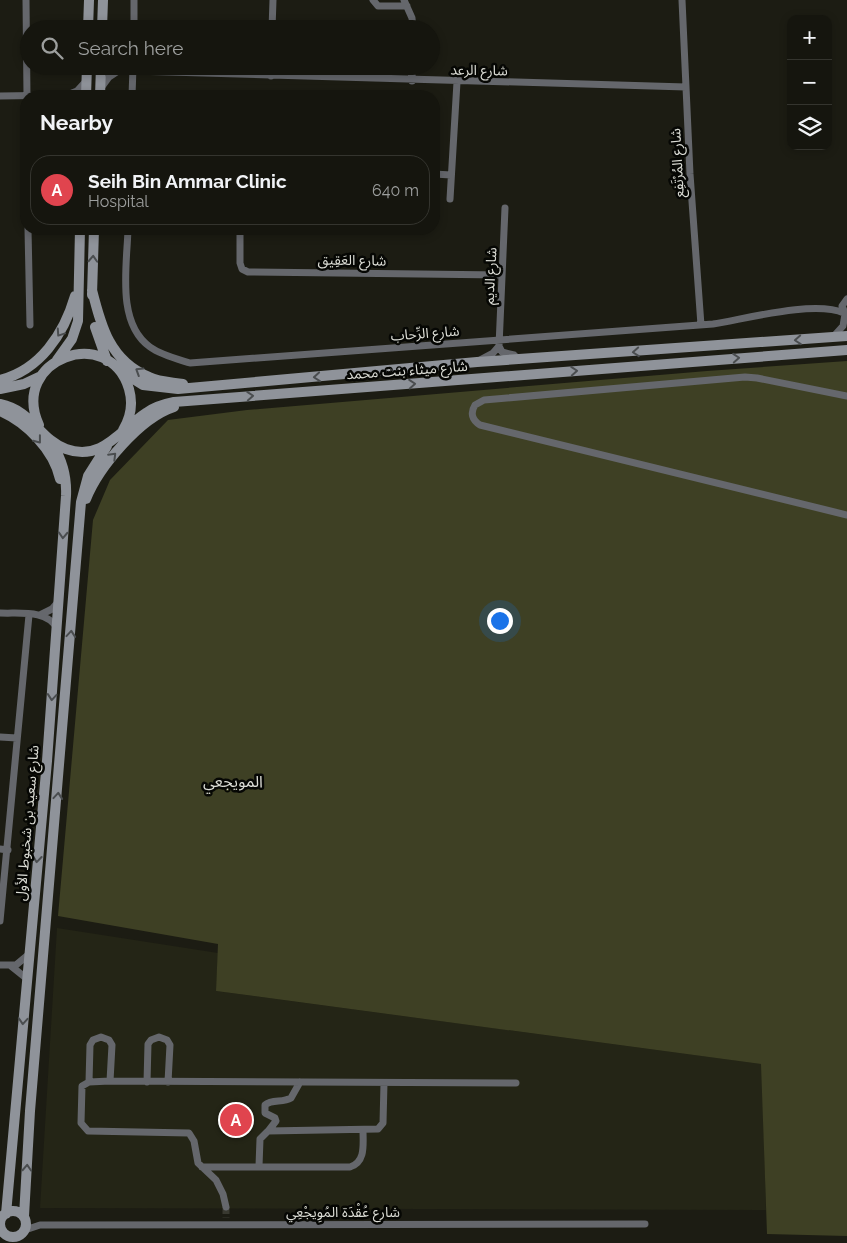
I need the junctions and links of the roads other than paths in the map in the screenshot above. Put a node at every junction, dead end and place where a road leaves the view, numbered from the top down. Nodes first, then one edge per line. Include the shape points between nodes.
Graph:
1 (26, 0) edge
2 (89, 0) edge
3 (103, 0) edge
4 (134, 0) edge
5 (273, 0) edge
6 (373, 0) edge
7 (682, 0) edge
8 (406, 3) edge
9 (26, 20) edge
10 (88, 20) edge
11 (102, 20) edge
12 (134, 20) edge
13 (272, 20) edge
14 (412, 20) edge
15 (27, 75) edge
16 (87, 75) edge
17 (101, 75) edge
18 (111, 75) edge
19 (133, 75) edge
20 (251, 75) edge
21 (412, 75) edge
22 (271, 76) joint
23 (87, 80) junction
24 (412, 81) junction
25 (456, 82) junction
26 (686, 88) junction
27 (27, 90) edge
28 (78, 90) edge
29 (86, 90) edge
30 (100, 90) edge
31 (101, 90) edge
32 (132, 90) edge
33 (0, 96) edge
34 (20, 96) edge
35 (440, 174) edge
36 (451, 175) junction
37 (450, 199) dead end
38 (505, 208) dead end
39 (28, 235) edge
40 (80, 235) edge
41 (94, 235) edge
42 (128, 235) edge
43 (240, 235) edge
44 (502, 275) junction
45 (77, 288) junction
46 (92, 290) junction
47 (846, 300) edge
48 (829, 309) junction
49 (845, 314) edge
50 (30, 325) dead end
51 (701, 325) junction
52 (847, 336) edge
53 (833, 338) junction
54 (499, 343) junction
55 (847, 350) edge
56 (107, 360) junction
57 (519, 360) junction
58 (57, 361) junction
59 (477, 362) junction
60 (119, 370) junction
61 (41, 376) junction
62 (0, 380) edge
63 (203, 387) junction
64 (0, 389) edge
65 (847, 396) edge
66 (202, 400) junction
67 (0, 404) edge
68 (0, 410) edge
69 (41, 429) junction
70 (120, 435) junction
71 (49, 438) junction
72 (108, 444) junction
73 (64, 512) junction
74 (80, 513) junction
75 (847, 515) edge
76 (60, 599) junction
77 (0, 614) edge
78 (28, 615) junction
79 (40, 615) junction
80 (58, 630) junction
81 (0, 737) edge
82 (17, 738) junction
83 (4, 850) edge
84 (34, 897) junction
85 (0, 921) edge
86 (44, 953) junction
87 (28, 955) junction
88 (0, 965) edge
89 (11, 966) junction
90 (26, 978) junction
91 (20, 1068) junction
92 (110, 1081) junction
93 (89, 1082) junction
94 (147, 1082) junction
95 (168, 1082) junction
96 (300, 1082) junction
97 (384, 1083) junction
98 (516, 1083) dead end
99 (30, 1111) junction
100 (363, 1130) junction
101 (268, 1131) junction
102 (258, 1166) junction
103 (202, 1167) junction
104 (226, 1207) tunnel mouth
105 (645, 1224) dead end
106 (11, 1228) edge

1 - 9 street
2 - 10 main road
3 - 11 main road
4 - 12 street
5 - 13 street
6 - 8 street via 378,6
7 - 26 street, شارع المُرْتَفِع
8 - 14 street
15 - 27 street
16 - 23 main road
17 - 30 main road
18 - 31 street, شارع الرعد
19 - 32 street
20 - 22 street, شارع الرعد
21 - 24 street
22 - 24 street, شارع الرعد
23 - 28 street
23 - 29 main road
24 - 25 street, شارع الرعد
25 - 26 street, شارع الرعد
25 - 36 street
26 - 51 street, شارع المُرْتَفِع
33 - 34 street
35 - 36 street
36 - 37 street
38 - 44 street, شارع الديم
39 - 50 street
40 - 45 main road
46 -> 41 main road
42 - 54 street, شارع الرِّحاب via 127,306 132,321 150,347 177,359 204,363
43 - 44 street, شارع العَقِيق via 240,263 248,272
44 - 54 street, شارع الديم
45 - 58 main road via 75,330
45 -> 62 main road via 65,326 48,349 21,373
46 - 56 main road via 94,323
63 -> 46 main road via 149,377 126,362 104,334
47 - 48 street, شارع الرِّحاب
47 - 49 street via 842,306
48 - 49 street, شارع الرِّحاب
48 - 51 street, شارع الرِّحاب via 761,314
49 - 53 street via 843,326
51 - 54 street, شارع الرِّحاب
52 - 53 main road, شارع ميثاء بنت محمد
53 -> 57 main road, شارع ميثاء بنت محمد
54 - 57 street via 502,352
54 - 59 street via 493,353
66 -> 55 main road, شارع ميثاء بنت محمد
56 - 58 main road via 81,354
56 - 60 main road
57 - 59 main road, شارع ميثاء بنت محمد
58 - 61 main road
59 -> 63 main road, شارع ميثاء بنت محمد
60 - 63 main road, شارع ميثاء بنت محمد via 135,382 151,387
60 - 70 main road via 127,382 131,402 127,423
61 - 64 main road
61 - 69 main road via 33,402
65 - 75 street via 745,377 484,400 475,405 472,413 473,419 480,424
66 - 70 main road, شارع ميثاء بنت محمد via 174,402 152,409
74 -> 66 main road via 104,466 147,422 165,410
67 - 69 main road, شارع ميثاء بنت محمد via 25,415
68 -> 73 main road via 28,428 53,460 59,474
69 - 71 main road, شارع ميثاء بنت محمد
70 - 72 main road, شارع ميثاء بنت محمد
71 - 72 main road, شارع ميثاء بنت محمد via 77,451 90,451
71 - 73 main road, شارع سعيد بن شخبوط الأول via 66,475
72 - 74 main road, شارع سعيد بن شخبوط الأول via 88,476
73 -> 76 main road, شارع سعيد بن شخبوط الأول
86 -> 74 main road, شارع سعيد بن شخبوط الأول
76 - 79 street via 52,609
76 - 80 main road, شارع سعيد بن شخبوط الأول
77 - 78 street
78 - 79 street
78 - 82 street
79 - 80 street via 51,620
80 -> 84 main road, شارع سعيد بن شخبوط الأول
81 - 82 street
82 - 83 street
83 - 85 street
84 - 86 main road via 42,902 39,940
84 - 87 main road, شارع سعيد بن شخبوط الأول
86 - 99 main road, شارع سعيد بن شخبوط الأول
87 - 89 street
87 - 90 main road, شارع سعيد بن شخبوط الأول
88 - 89 street
89 - 90 street
90 -> 91 main road, شارع سعيد بن شخبوط الأول
91 - 99 main road via 24,1079 22,1107
91 - 106 main road, شارع سعيد بن شخبوط الأول
92 - 93 street
92 - 93 street via 112,1045 101,1037 90,1044
92 - 94 street
93 - 103 street via 81,1089 81,1124 84,1129 91,1132 185,1132 194,1140 196,1159
94 - 95 street
94 - 95 street via 148,1044 159,1037 170,1045
95 - 96 street
96 - 97 street
96 - 101 street via 291,1098 265,1105 265,1113 276,1121
97 - 98 street
97 - 100 street via 383,1123 378,1129
106 -> 99 main road, شارع سعيد بن شخبوط الأول
100 - 101 street
100 - 102 street via 362,1156 354,1166
101 - 102 street via 260,1140
102 - 103 street
103 - 104 street via 220,1186
105 - 106 street, شارع عُقْدَة المُوِيجْعِي via 226,1221

